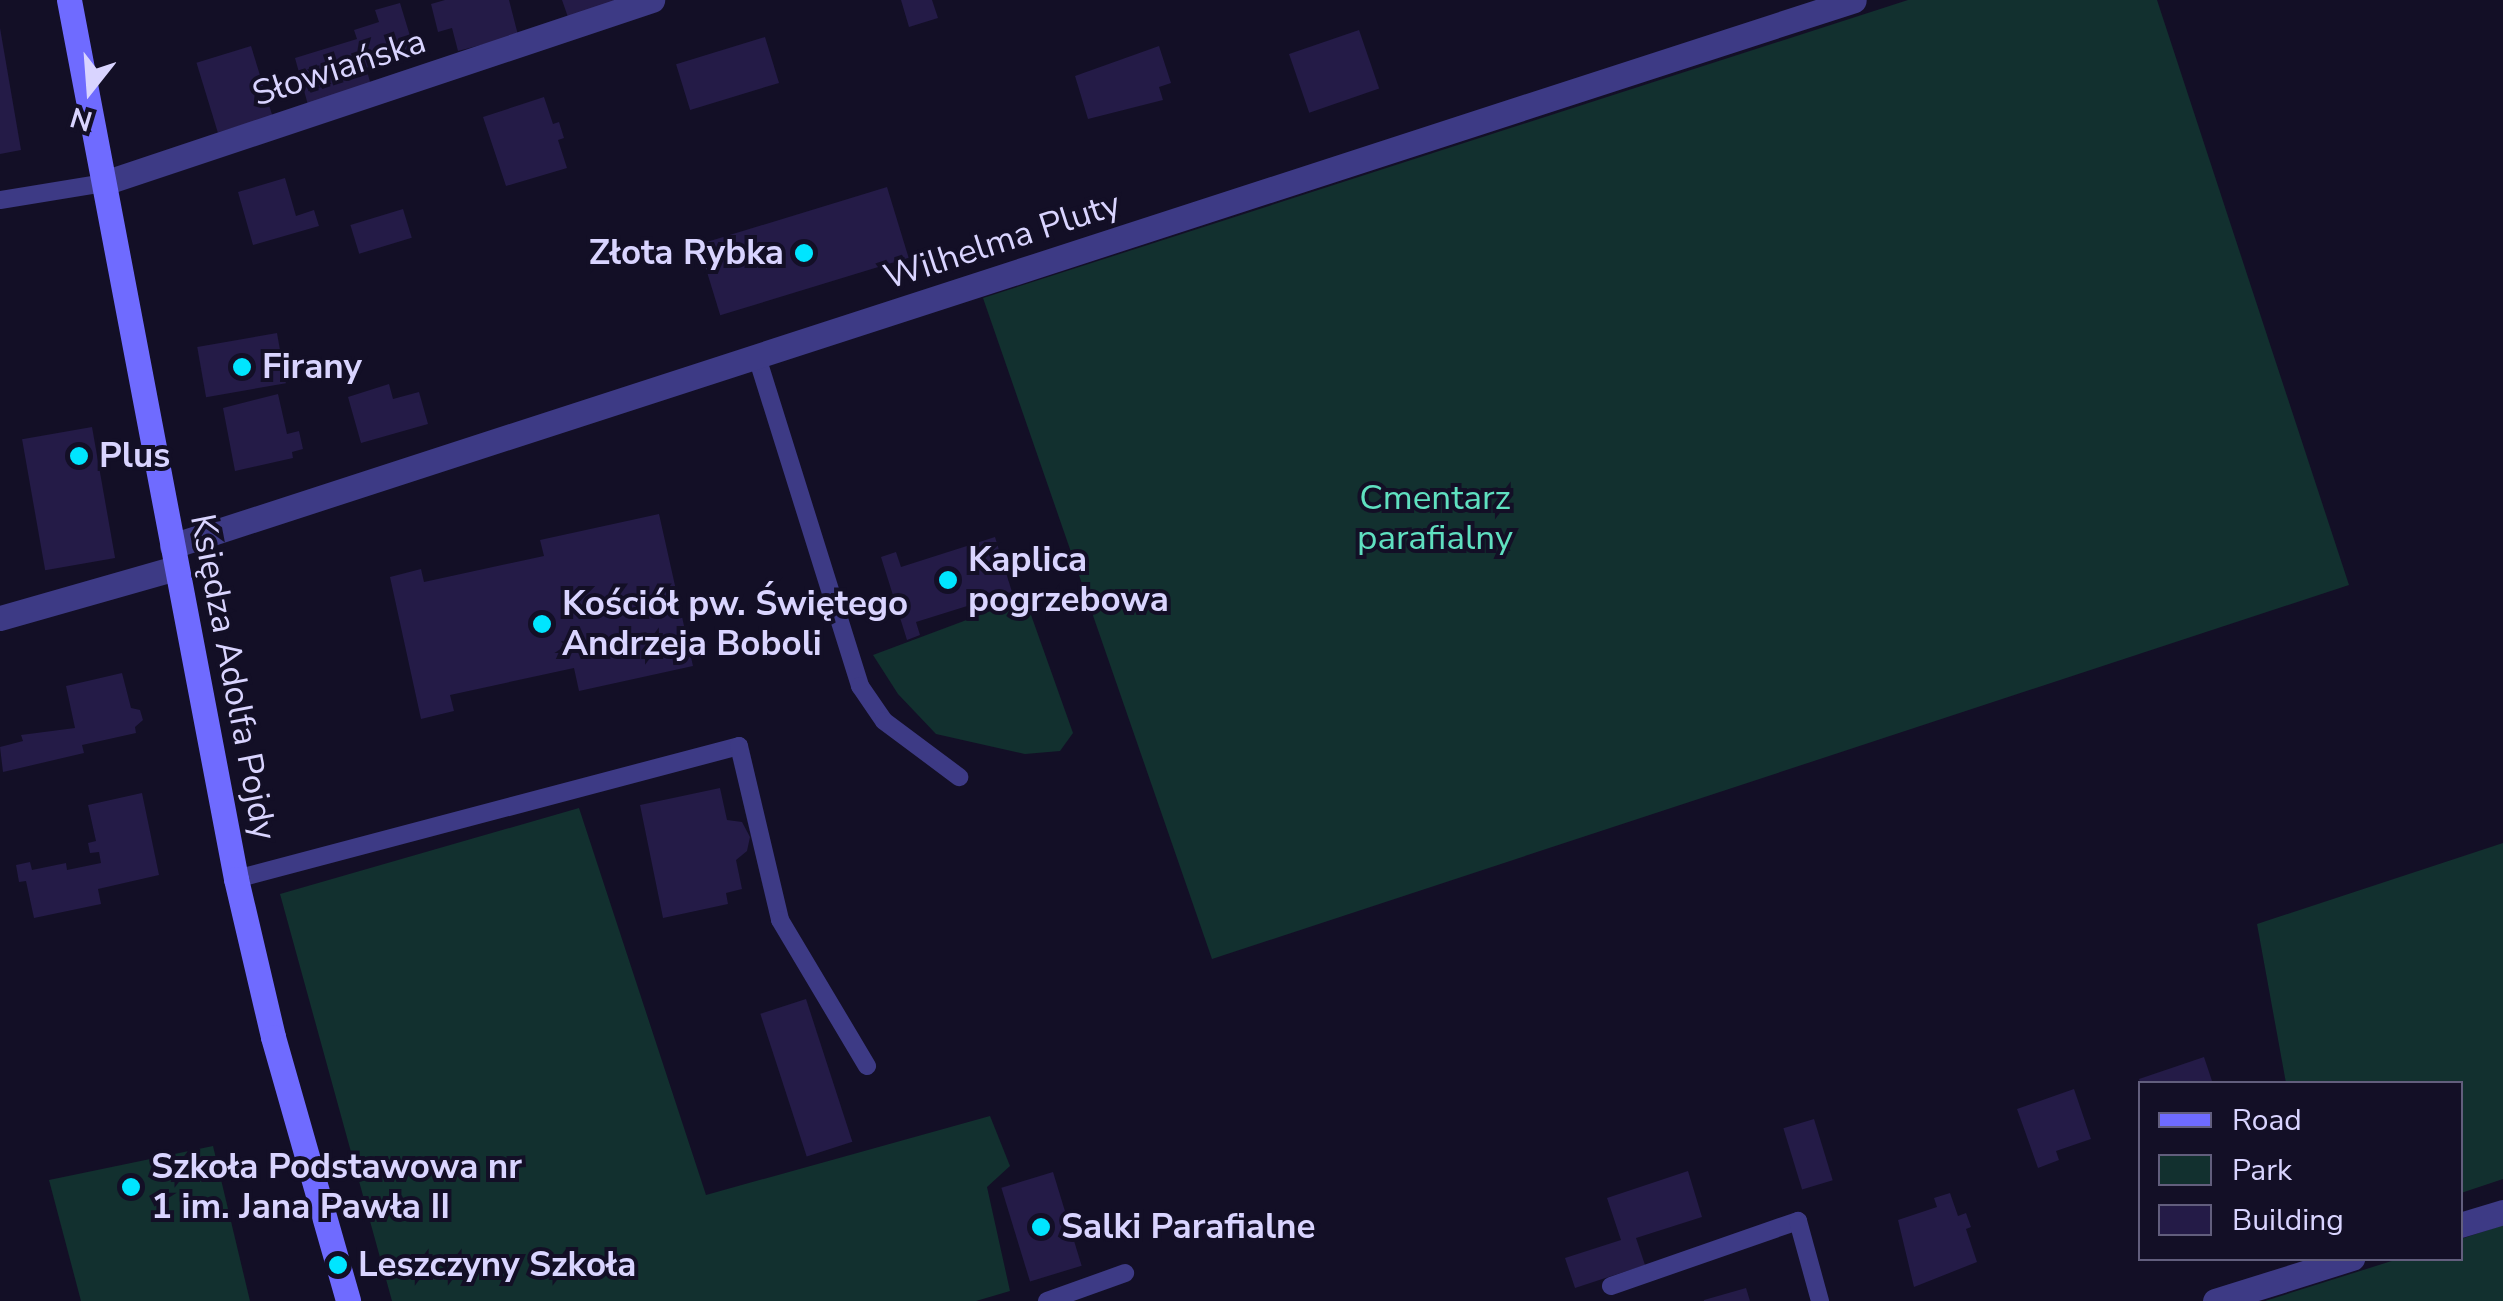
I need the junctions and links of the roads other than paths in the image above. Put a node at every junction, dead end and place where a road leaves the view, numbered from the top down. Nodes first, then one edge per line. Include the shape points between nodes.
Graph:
1 (70, 0) edge
2 (652, 0) edge
3 (1854, 0) edge
4 (104, 183) junction
5 (0, 200) edge
6 (757, 357) junction
7 (174, 557) junction
8 (0, 618) edge
9 (959, 776) dead end
10 (236, 879) junction
11 (868, 1066) dead end
12 (2503, 1212) edge
13 (2463, 1224) edge
14 (2342, 1261) edge
15 (1125, 1273) dead end
16 (1611, 1286) dead end
17 (348, 1301) edge
18 (1047, 1301) edge
19 (1820, 1301) edge
20 (2215, 1301) edge

1 - 4 street, Księdza Adolfa Pojdy
2 - 4 street, Słowiańska
3 - 6 street, Wilhelma Pluty
4 - 5 lane
4 - 7 street, Księdza Adolfa Pojdy
6 - 7 street, Wilhelma Pluty
6 - 9 lane via 860,686 884,722
7 - 8 street, Wilhelma Pluty
7 - 10 street, Księdza Adolfa Pojdy
10 - 11 lane via 739,746 780,920
10 - 17 street, Księdza Adolfa Pojdy
12 - 13 street
14 - 20 street
15 - 18 lane
16 - 19 lane via 1798,1221

